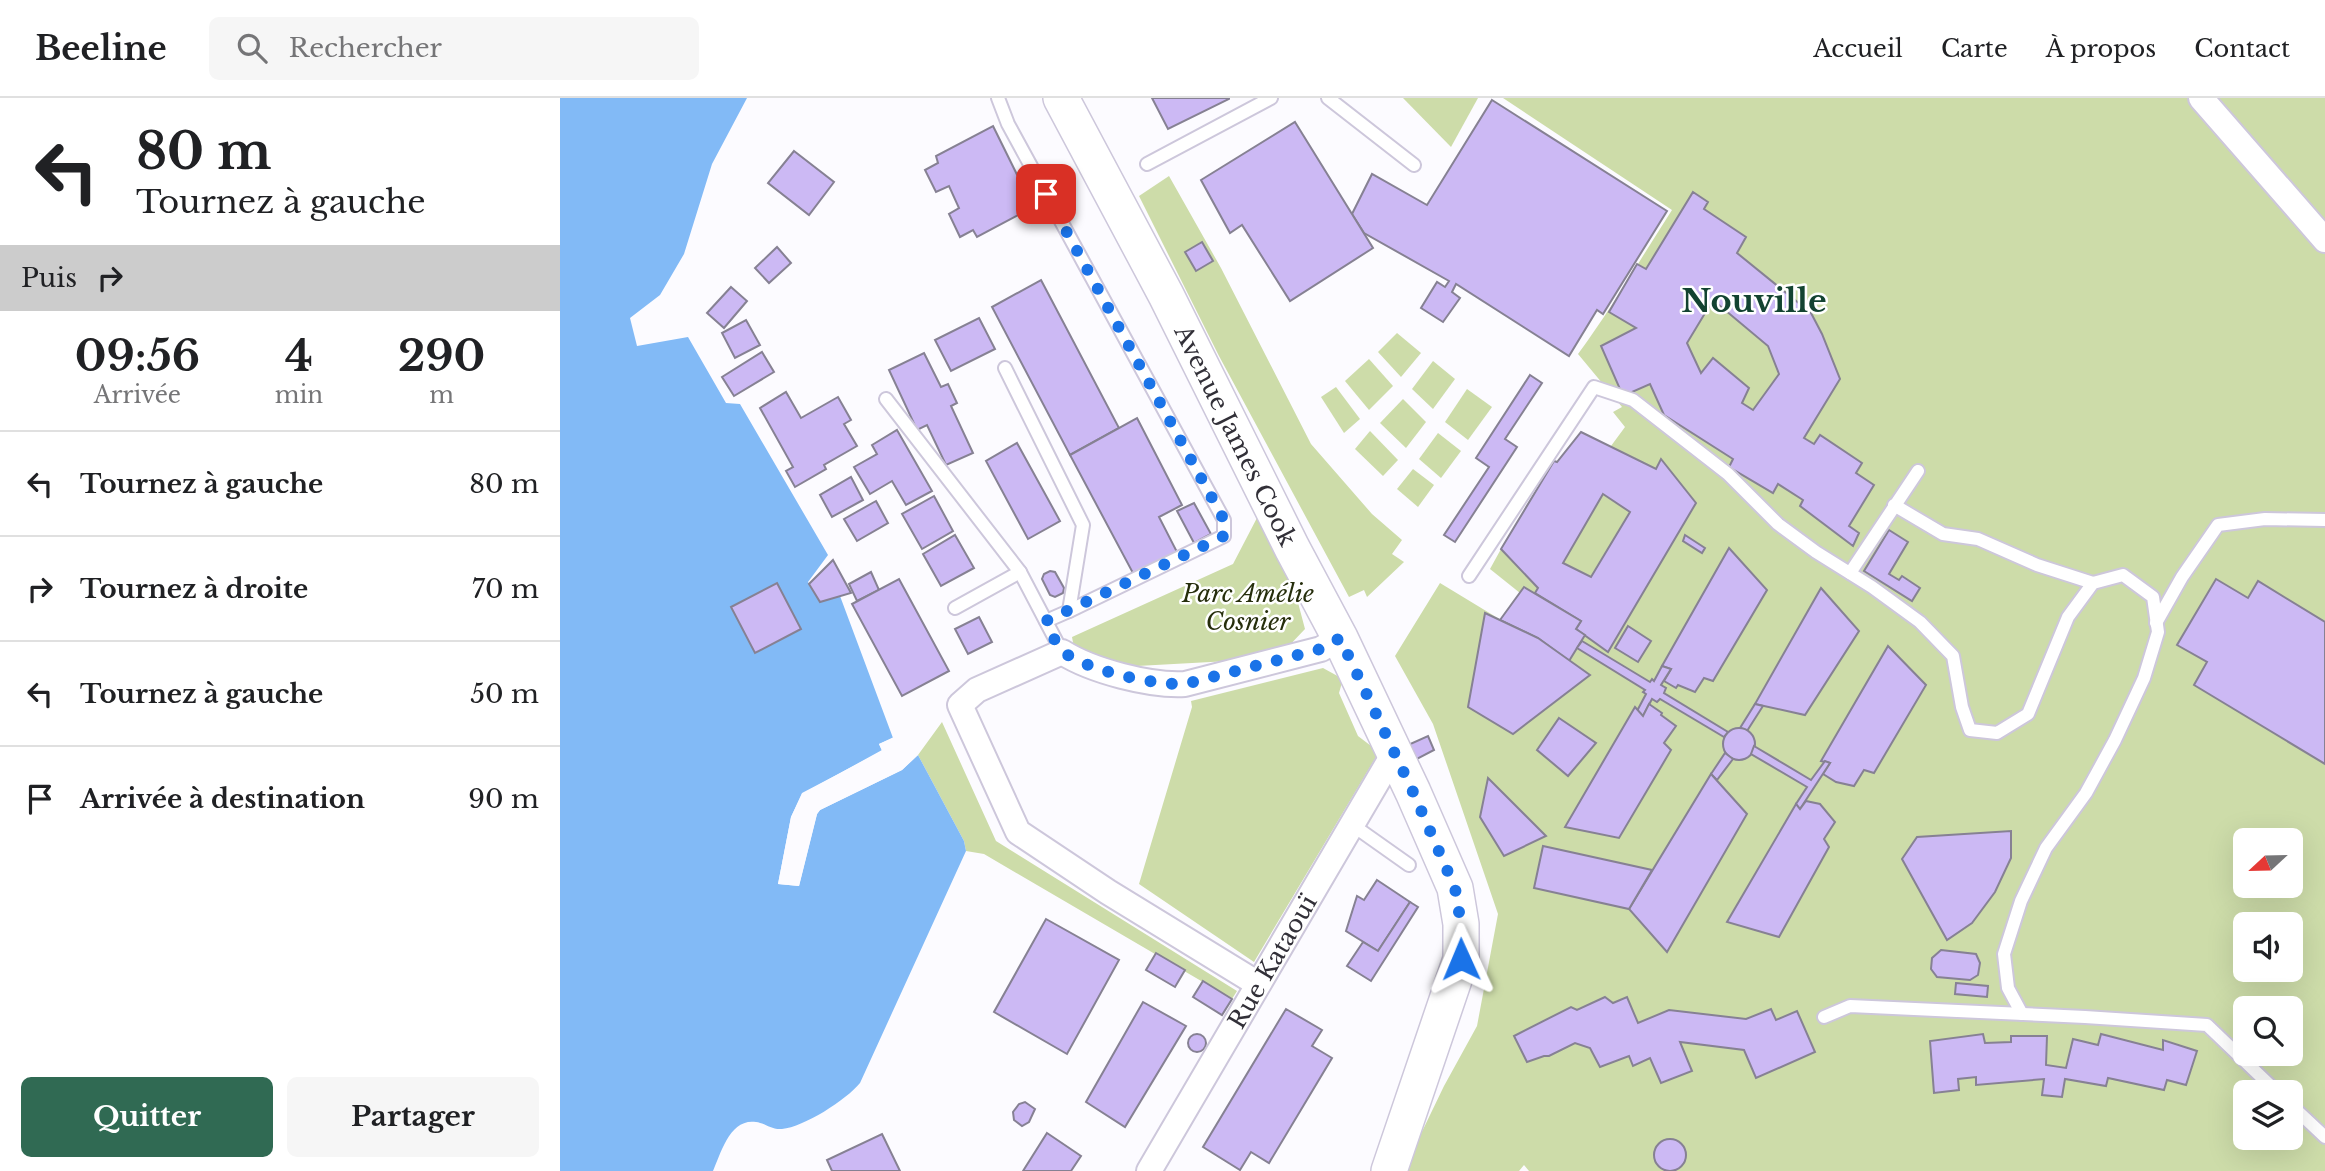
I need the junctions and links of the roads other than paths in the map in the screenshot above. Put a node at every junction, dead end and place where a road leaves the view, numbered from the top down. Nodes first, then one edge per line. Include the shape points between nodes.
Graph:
1 (998, 98) edge
2 (1061, 98) edge
3 (1271, 98) edge
4 (1328, 98) edge
5 (2201, 98) edge
6 (1147, 164) dead end
7 (1414, 165) dead end
8 (2325, 240) edge
9 (1005, 368) dead end
10 (886, 399) dead end
11 (1918, 471) dead end
12 (1894, 505) junction
13 (2325, 520) edge
14 (1020, 572) junction
15 (1850, 573) junction
16 (1469, 576) dead end
17 (2093, 583) junction
18 (955, 608) dead end
19 (1069, 611) junction
20 (1046, 621) junction
21 (2156, 623) junction
22 (1340, 638) junction
23 (1062, 652) junction
24 (1394, 753) junction
25 (1351, 824) junction
26 (1409, 865) dead end
27 (1258, 984) junction
28 (2022, 1014) junction
29 (1824, 1017) dead end
30 (2264, 1080) edge
31 (2303, 1116) edge
32 (2325, 1137) edge
33 (1149, 1171) edge
34 (1389, 1171) edge

1 - 19 lane via 1224,520 1224,536
2 - 22 main road, Avenue James Cook
3 - 6 lane
4 - 7 lane
5 - 8 street
9 - 19 lane via 1083,525
10 - 14 lane
11 - 12 lane
12 - 15 lane
12 - 17 lane via 1943,534 1978,539
13 - 21 lane via 2266,519 2218,525
14 - 18 lane
14 - 20 lane
15 - 16 lane via 1778,524 1728,474 1633,400 1594,387
15 - 17 lane via 1920,622 1953,656 1970,730 1997,733 2028,714 2068,617
17 - 21 lane via 2123,575 2153,597
19 - 20 lane
20 - 23 lane
21 - 28 lane via 2158,632 2144,678 2115,740 2086,793 2046,848 2021,901 2004,954 2008,988
22 - 23 street via 1321,649 1168,685 1077,661
22 - 24 main road, Avenue James Cook
23 - 27 street via 977,690 960,705 1018,832
24 - 25 street, Rue Kataouï
24 - 34 main road, Avenue James Cook via 1455,888 1461,959
25 - 26 lane
25 - 27 street, Rue Kataouï
27 - 33 street, Rue Kataouï
28 - 29 lane via 1850,1006
28 - 30 lane via 2207,1025
31 - 32 lane

